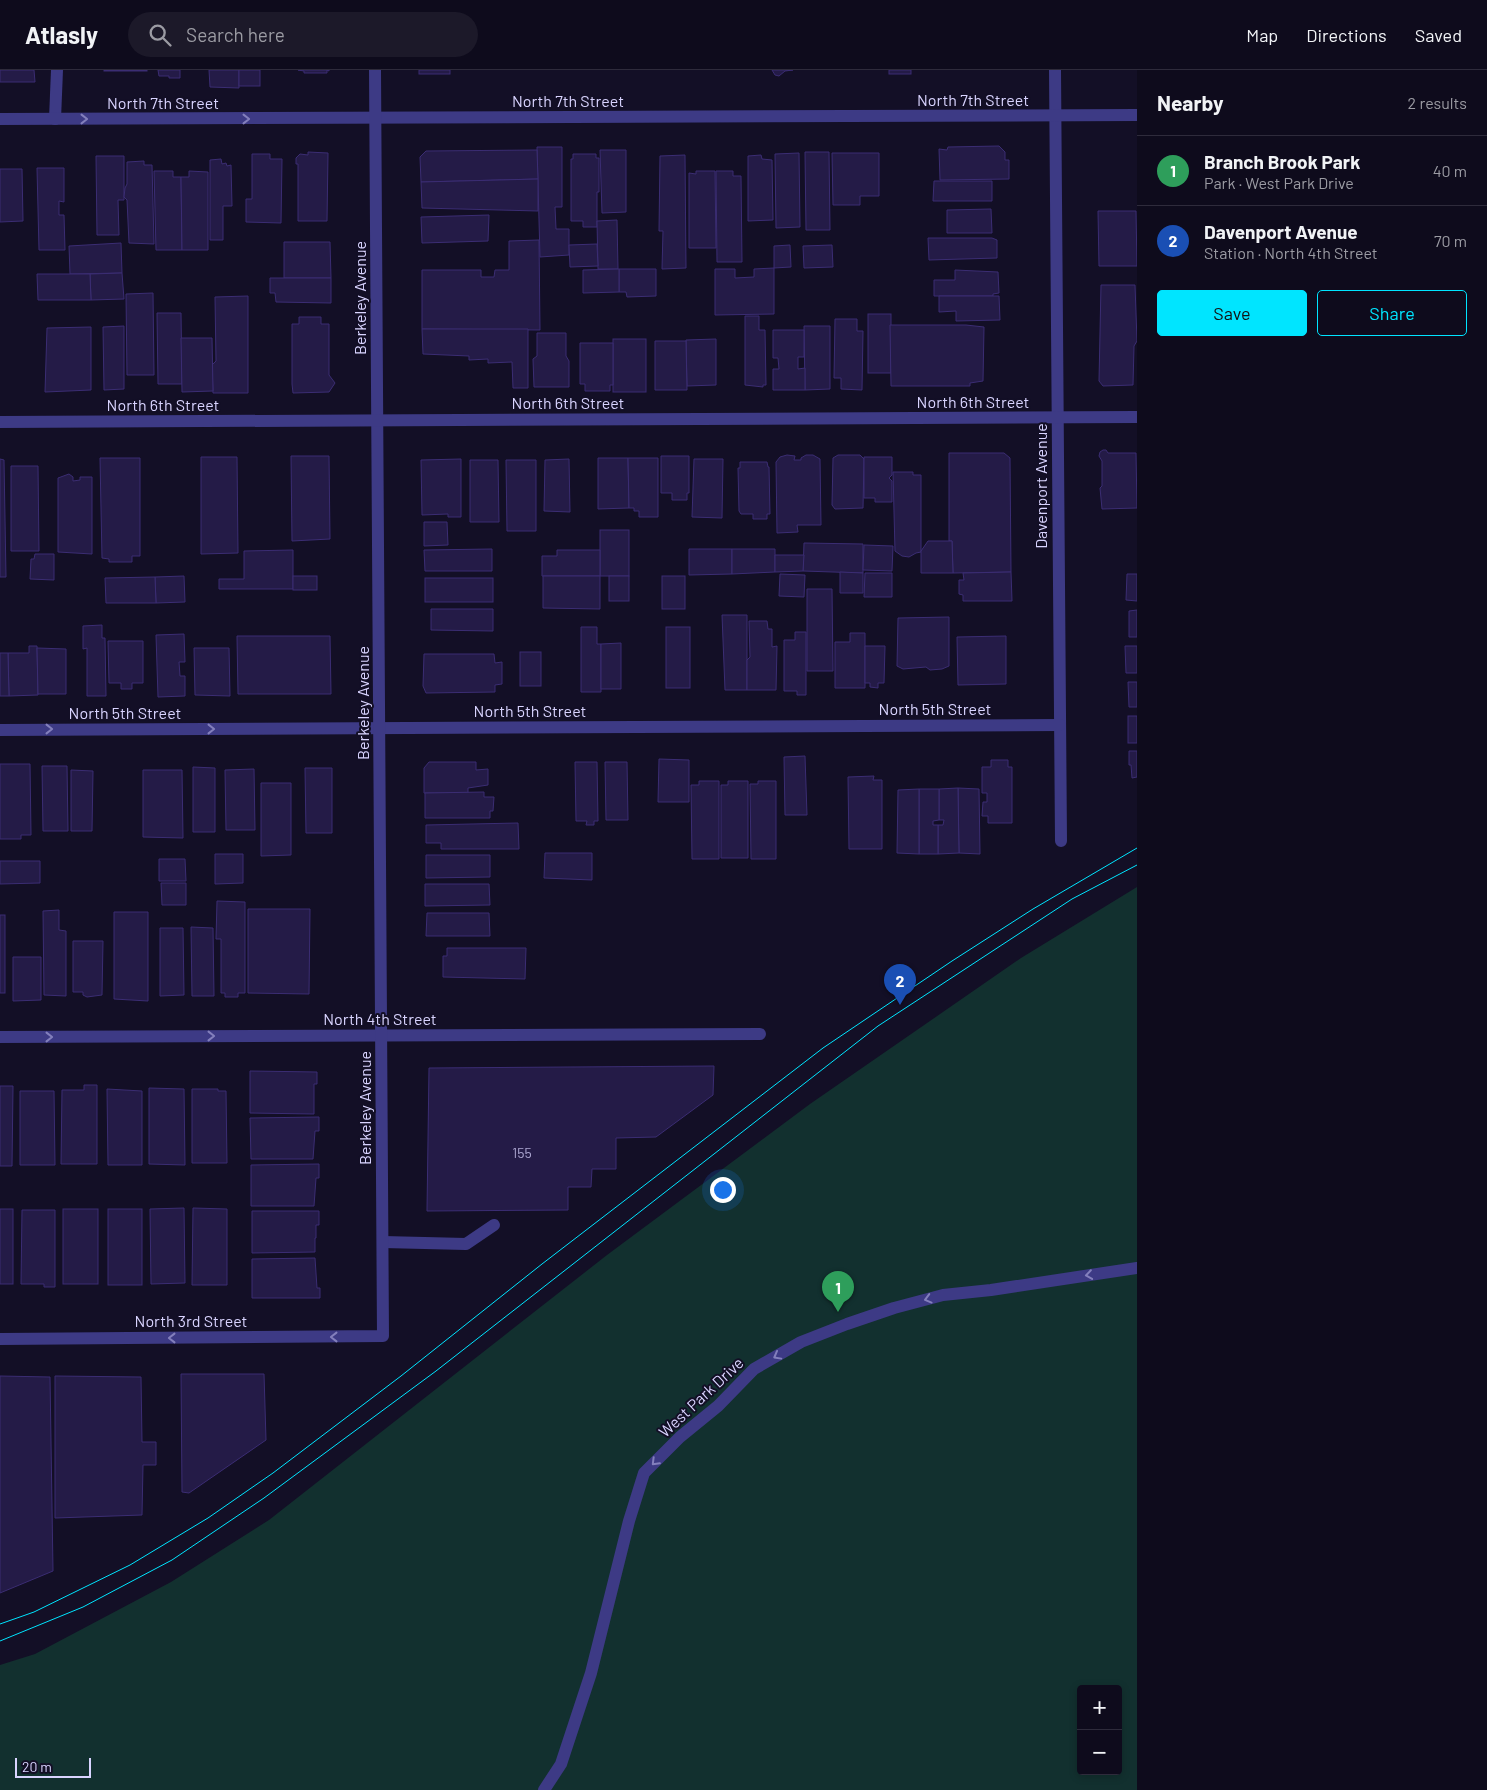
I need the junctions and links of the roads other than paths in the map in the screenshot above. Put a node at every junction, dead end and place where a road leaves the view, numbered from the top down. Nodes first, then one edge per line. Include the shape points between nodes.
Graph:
1 (57, 70) edge
2 (375, 70) edge
3 (1055, 70) edge
4 (1055, 115) junction
5 (1137, 115) edge
6 (375, 118) junction
7 (0, 119) edge
8 (55, 119) junction
9 (1057, 417) junction
10 (1137, 417) edge
11 (377, 420) junction
12 (0, 422) edge
13 (1060, 725) junction
14 (379, 728) junction
15 (0, 730) edge
16 (1061, 841) dead end
17 (760, 1034) dead end
18 (381, 1036) junction
19 (0, 1037) edge
20 (494, 1225) dead end
21 (382, 1242) junction
22 (1137, 1268) edge
23 (383, 1336) joint
24 (0, 1339) edge
25 (544, 1790) edge

1 - 8 street
2 - 6 street, Berkeley Avenue
3 - 4 street, Davenport Avenue
4 - 5 street, North 7th Street
4 - 6 street, North 7th Street
4 - 9 street, Davenport Avenue
8 -> 6 street, North 7th Street
6 - 11 street, Berkeley Avenue
7 - 8 street, North 7th Street
9 - 10 street, North 6th Street
9 - 11 street, North 6th Street
9 - 13 street, Davenport Avenue
11 - 12 street, North 6th Street
11 - 14 street, Berkeley Avenue
13 - 14 street, North 5th Street
13 - 16 street, Davenport Avenue
15 -> 14 street, North 5th Street
14 - 18 street, Berkeley Avenue
17 - 18 street, North 4th Street
19 -> 18 street, North 4th Street
18 - 21 street, Berkeley Avenue
20 - 21 street via 466,1244
21 - 23 street, Berkeley Avenue
22 -> 25 street, West Park Drive via 935,1297 894,1308 801,1342 754,1369 644,1473 591,1673 561,1764
23 -> 24 street, North 3rd Street

